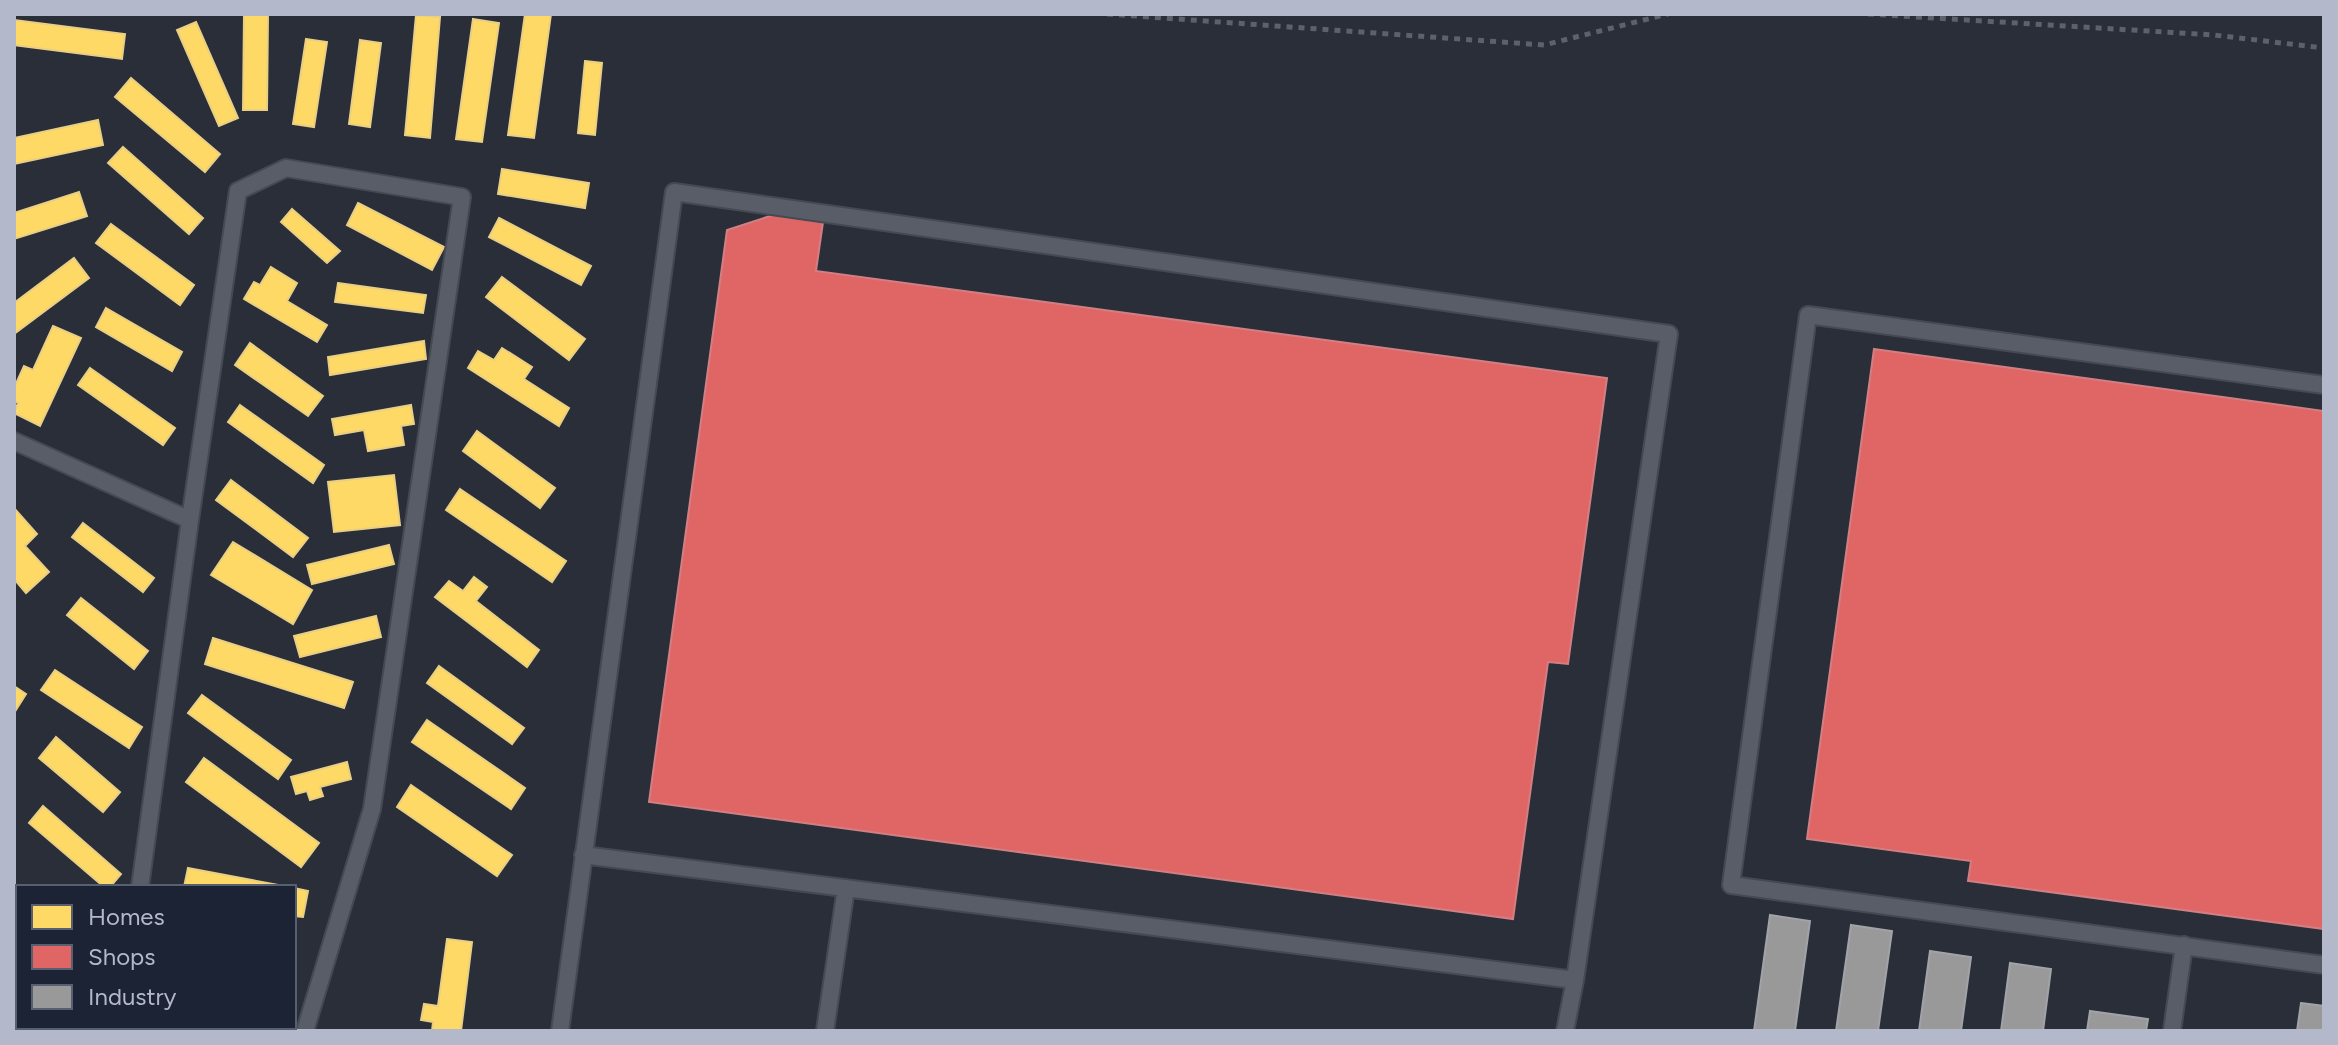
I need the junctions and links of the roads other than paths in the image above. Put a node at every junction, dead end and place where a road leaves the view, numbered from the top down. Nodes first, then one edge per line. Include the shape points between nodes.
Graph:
1 (2324, 385) edge
2 (14, 441) edge
3 (190, 520) junction
4 (583, 855) junction
5 (140, 885) edge
6 (846, 888) junction
7 (2184, 945) junction
8 (2324, 965) edge
9 (1575, 980) junction
10 (305, 1031) edge
11 (560, 1031) edge
12 (825, 1031) edge
13 (1565, 1031) edge
14 (2172, 1031) edge

1 - 7 lane via 1808,315 1731,885
2 - 3 lane
3 - 5 lane
3 - 10 lane via 238,191 286,168 462,197 372,809
4 - 6 lane
4 - 9 lane via 674,192 1669,334
4 - 11 lane
6 - 9 lane
6 - 12 lane
7 - 8 lane
7 - 14 lane
9 - 13 lane

